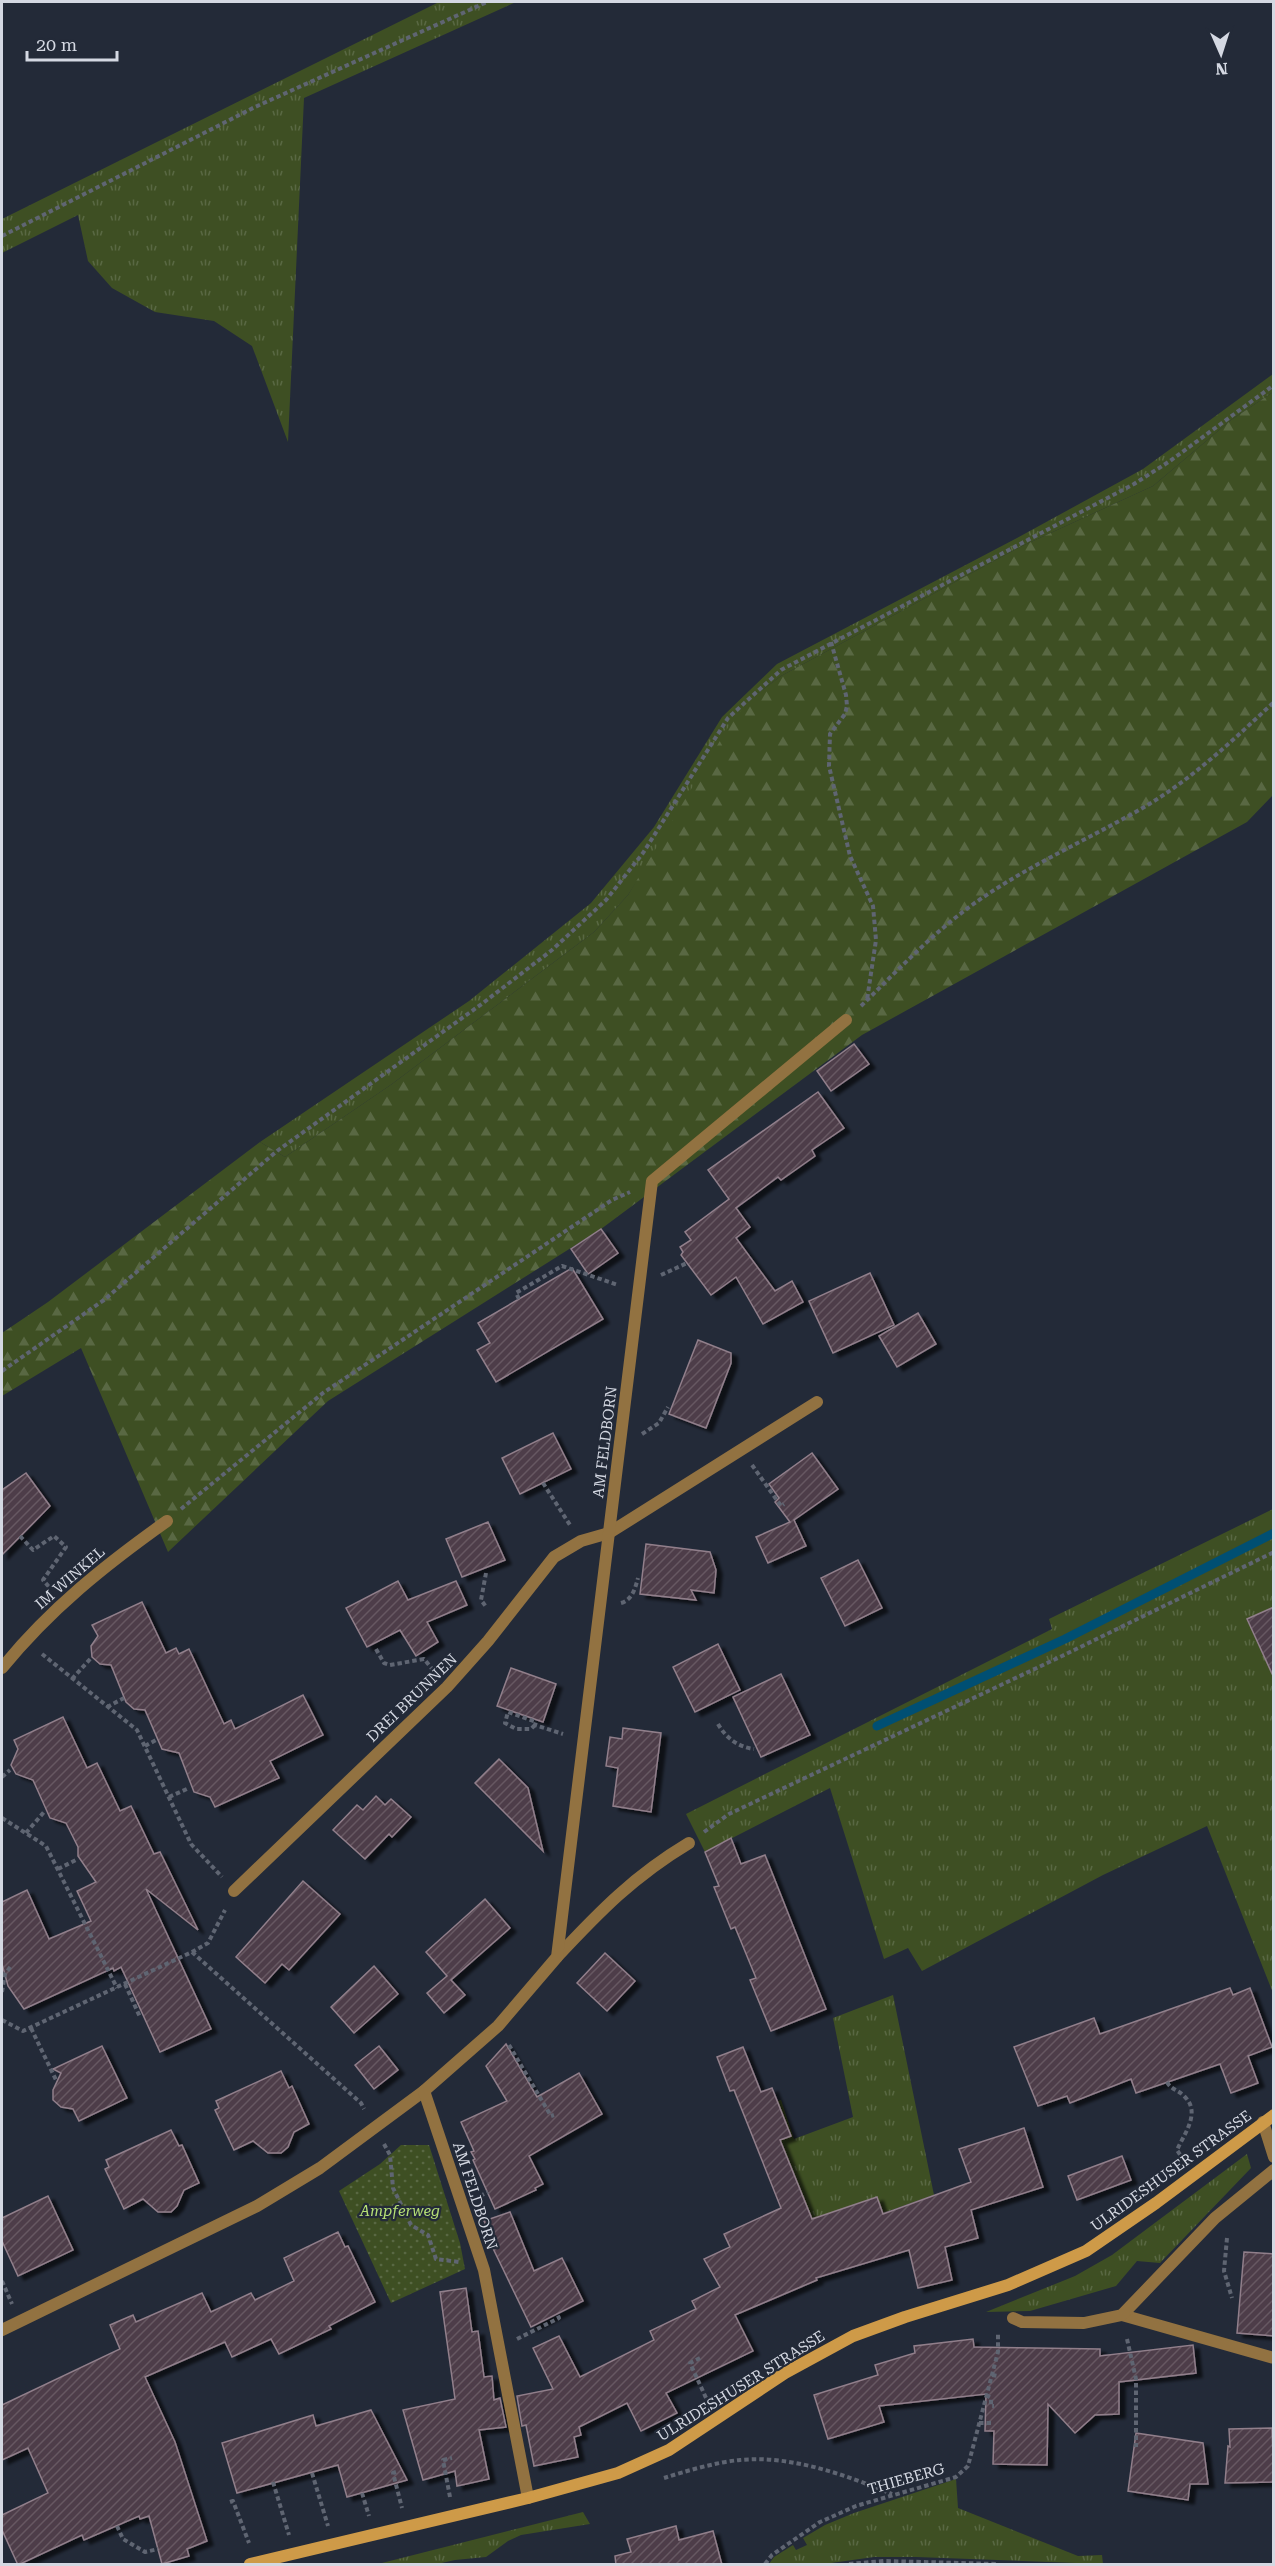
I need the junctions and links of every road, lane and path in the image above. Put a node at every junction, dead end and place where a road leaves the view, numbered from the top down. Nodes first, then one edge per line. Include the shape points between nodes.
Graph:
1 (487, 2) edge
2 (2, 236) edge
3 (1274, 385) edge
4 (831, 642) junction
5 (1274, 702) edge
6 (867, 1000) junction
7 (846, 1020) joint
8 (652, 1181) junction
9 (638, 1292) junction
10 (519, 1299) dead end
11 (2, 1371) edge
12 (817, 1402) dead end
13 (668, 1407) dead end
14 (619, 1449) junction
15 (741, 1450) junction
16 (543, 1483) dead end
17 (784, 1504) dead end
18 (564, 1515) dead end
19 (167, 1521) joint
20 (609, 1533) junction
21 (20, 1536) dead end
22 (1274, 1552) edge
23 (486, 1573) dead end
24 (63, 1602) junction
25 (500, 1625) junction
26 (376, 1649) dead end
27 (91, 1658) dead end
28 (2, 1668) edge
29 (62, 1671) dead end
30 (72, 1679) junction
31 (447, 1688) junction
32 (124, 1698) dead end
33 (107, 1707) junction
34 (718, 1724) dead end
35 (535, 1725) junction
36 (156, 1740) dead end
37 (584, 1742) junction
38 (145, 1746) junction
39 (754, 1749) dead end
40 (10, 1770) dead end
41 (2, 1777) edge
42 (189, 1788) dead end
43 (169, 1797) junction
44 (44, 1812) dead end
45 (2, 1818) edge
46 (26, 1833) junction
47 (689, 1843) joint
48 (78, 1859) dead end
49 (58, 1869) junction
50 (234, 1890) junction
51 (192, 1952) junction
52 (557, 1957) junction
53 (11, 1966) dead end
54 (125, 1984) junction
55 (117, 1988) junction
56 (2, 1992) edge
57 (140, 2017) dead end
58 (2, 2020) edge
59 (498, 2026) junction
60 (31, 2028) junction
61 (57, 2082) dead end
62 (1167, 2082) dead end
63 (424, 2091) junction
64 (554, 2115) dead end
65 (1268, 2119) edge
66 (375, 2129) junction
67 (1274, 2157) edge
68 (1274, 2170) edge
69 (1193, 2175) junction
70 (1215, 2218) junction
71 (452, 2262) dead end
72 (1232, 2298) dead end
73 (557, 2314) dead end
74 (1122, 2315) junction
75 (1013, 2318) dead end
76 (2, 2330) edge
77 (998, 2335) dead end
78 (500, 2347) junction
79 (700, 2358) dead end
80 (1274, 2358) edge
81 (992, 2375) junction
82 (998, 2376) dead end
83 (986, 2395) junction
84 (994, 2406) dead end
85 (717, 2419) junction
86 (979, 2423) junction
87 (994, 2423) dead end
88 (1136, 2447) dead end
89 (452, 2458) dead end
90 (396, 2472) dead end
91 (312, 2473) dead end
92 (654, 2481) dead end
93 (273, 2482) dead end
94 (893, 2494) junction
95 (528, 2498) junction
96 (230, 2502) dead end
97 (454, 2515) junction
98 (117, 2526) dead end
99 (406, 2526) junction
100 (333, 2544) junction
101 (158, 2549) dead end
102 (294, 2553) junction
103 (254, 2564) edge
104 (765, 2565) edge
105 (849, 2565) edge
106 (998, 2565) edge

1 - 2 path via 255,107
3 - 4 path via 1134,484
4 - 6 path via 847,706 830,734 829,766 850,856 873,906 876,940
4 - 11 path via 781,670 728,718 643,853 606,900 552,950 277,1151 104,1300
5 - 6 path via 1177,786 1138,811 1032,866 973,904
6 - 7 path
7 - 8 street
8 - 9 street, AM FELDBORN
8 - 19 path via 612,1200 323,1393
9 - 10 path via 562,1266 516,1293
9 - 14 street, AM FELDBORN
12 - 15 street, DREI BRUNNEN
13 - 14 path via 659,1423
14 - 20 street, AM FELDBORN
15 - 17 path via 781,1506
15 - 20 street, DREI BRUNNEN
16 - 18 path
19 - 24 street, IM WINKEL via 104,1566
20 - 25 street, DREI BRUNNEN via 581,1541 554,1557
20 - 37 street, AM FELDBORN
21 - 24 path via 33,1550 54,1536 66,1547 43,1580
22 - 47 path via 729,1814
23 - 25 path via 481,1600
24 - 28 street, IM WINKEL
25 - 31 street, DREI BRUNNEN
26 - 31 path via 384,1663 390,1665 424,1659
27 - 30 path
29 - 30 path
30 - 33 path
31 - 50 street, DREI BRUNNEN
32 - 33 path
33 - 38 path via 137,1730
34 - 39 path via 731,1740
35 - 35 path via 537,1722 508,1712 505,1723 522,1730
35 - 37 path
36 - 38 path
37 - 52 street, AM FELDBORN
38 - 43 path
40 - 41 path
42 - 43 path
43 - 50 path via 191,1844
44 - 46 path
45 - 46 path
46 - 49 path via 46,1846
47 - 52 street via 607,1903
48 - 49 path
49 - 55 path
50 - 51 path via 208,1943
51 - 54 path
51 - 66 path via 361,2103
52 - 59 street
53 - 56 path via 5,1974
54 - 55 path
54 - 57 path
55 - 60 path
58 - 60 path via 23,2031
59 - 63 street
59 - 64 path via 551,2116
60 - 61 path
62 - 69 path via 1191,2104 1192,2117 1177,2150
63 - 66 street
63 - 78 street, AM FELDBORN via 482,2264
65 - 67 street
65 - 69 street, ULRIDESHUSER STRASSE
66 - 71 path via 390,2155 393,2188 411,2225 428,2235 436,2259
66 - 76 street via 257,2206
68 - 70 street
69 - 85 street, ULRIDESHUSER STRASSE via 1086,2251 1008,2285 853,2336 785,2373
70 - 72 path via 1227,2232 1224,2271
70 - 74 street
73 - 78 path via 559,2318
74 - 75 street via 1084,2323 1022,2322
74 - 80 street
74 - 88 path via 1136,2379
77 - 81 path, THIEBERG
78 - 95 street, AM FELDBORN
79 - 85 path via 690,2363
81 - 82 path
81 - 83 path, THIEBERG
83 - 84 path
83 - 86 path, THIEBERG
85 - 95 street, ULRIDESHUSER STRASSE via 669,2450 618,2473
86 - 87 path
86 - 94 path, THIEBERG via 968,2466 956,2477
89 - 97 path via 443,2460
90 - 99 path via 393,2473
91 - 100 path
92 - 94 path via 740,2460 764,2461 832,2472
93 - 102 path
94 - 104 path, THIEBERG via 820,2522 772,2555
95 - 97 street, ULRIDESHUSER STRASSE
96 - 103 path via 233,2501
97 - 99 street, ULRIDESHUSER STRASSE
98 - 101 path via 123,2539 145,2552
99 - 100 street, ULRIDESHUSER STRASSE
100 - 102 street, ULRIDESHUSER STRASSE
102 - 103 street, ULRIDESHUSER STRASSE
105 - 106 path via 912,2561

